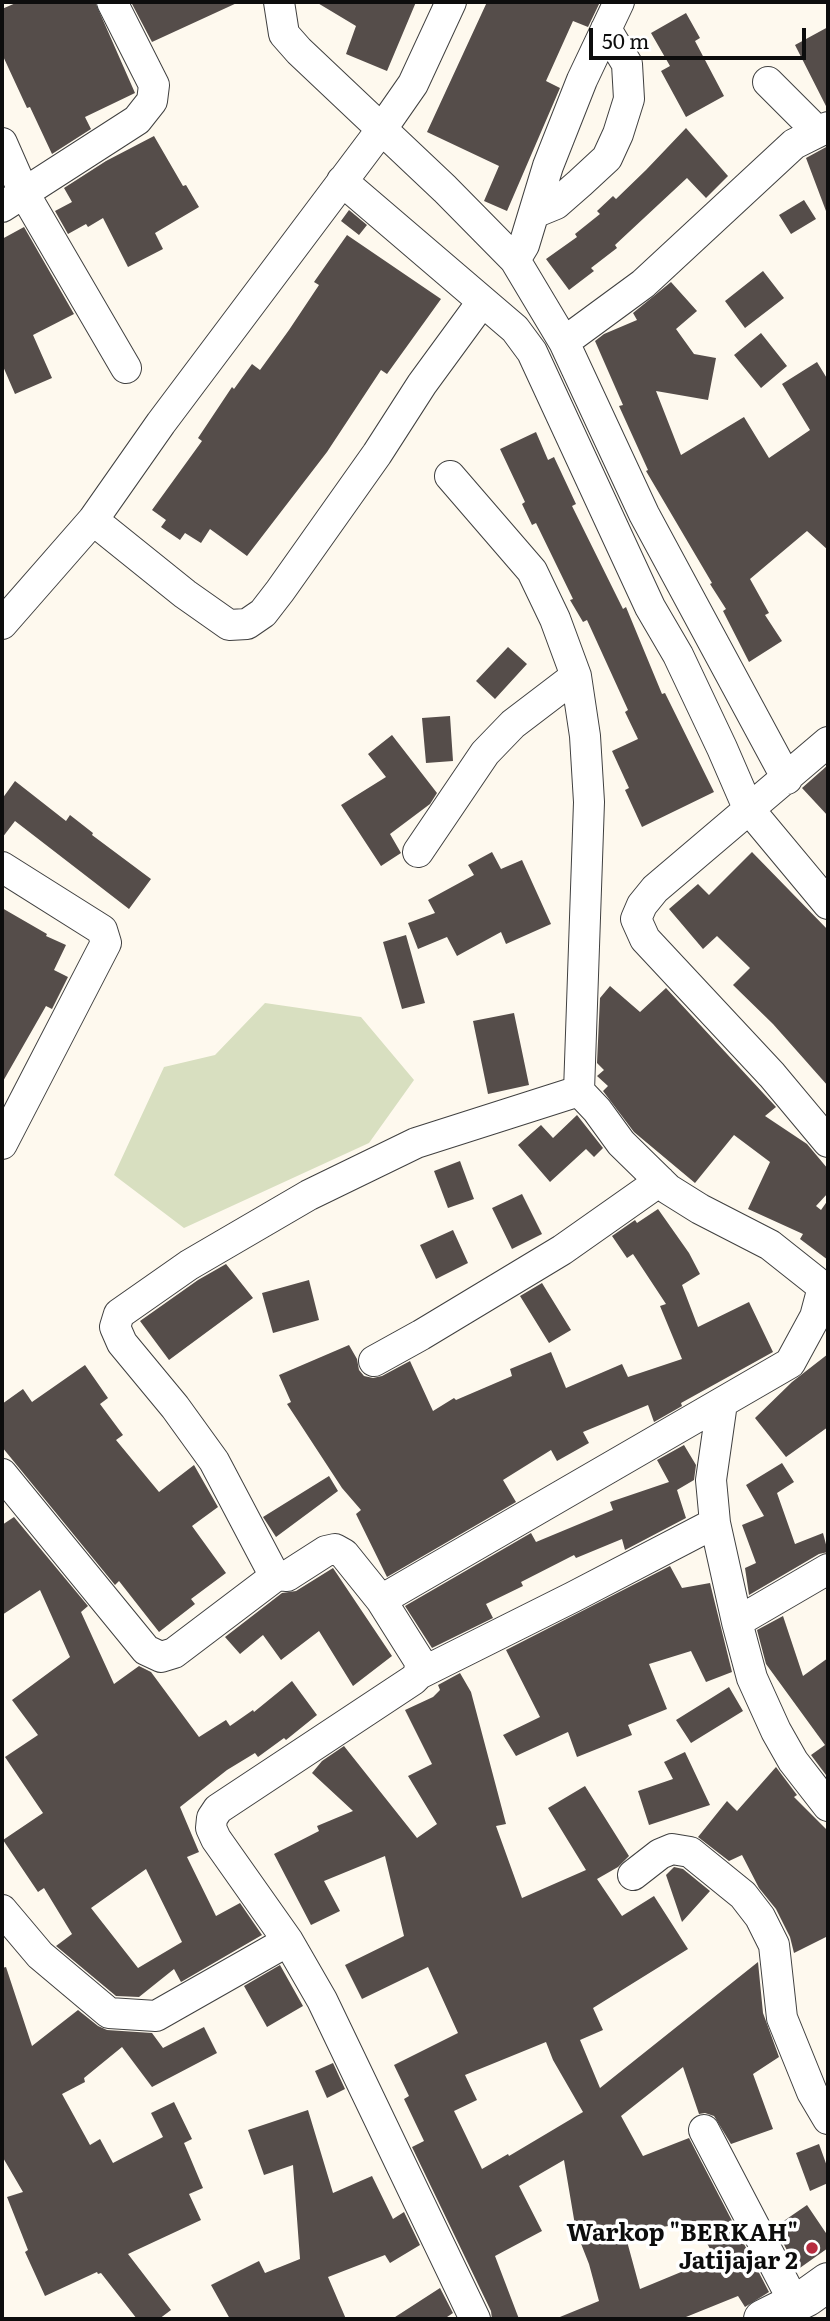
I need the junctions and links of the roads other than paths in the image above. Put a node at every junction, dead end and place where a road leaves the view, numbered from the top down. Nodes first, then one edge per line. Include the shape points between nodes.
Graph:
1 (112, 2) edge
2 (279, 2) edge
3 (451, 2) edge
4 (619, 2) edge
5 (606, 29) junction
6 (768, 82) dead end
7 (822, 129) edge
8 (382, 130) junction
9 (2, 143) edge
10 (342, 181) junction
11 (13, 200) edge
12 (534, 213) junction
13 (515, 260) junction
14 (482, 302) junction
15 (564, 342) junction
16 (126, 368) dead end
17 (450, 475) dead end
18 (93, 520) junction
19 (2, 624) edge
20 (576, 676) junction
21 (828, 741) edge
22 (787, 779) junction
23 (748, 808) junction
24 (418, 852) dead end
25 (2, 867) edge
26 (828, 904) edge
27 (579, 1091) junction
28 (828, 1142) edge
29 (2, 1144) edge
30 (660, 1181) junction
31 (821, 1324) edge
32 (374, 1361) dead end
33 (722, 1403) junction
34 (2, 1474) edge
35 (715, 1523) junction
36 (828, 1569) edge
37 (277, 1575) junction
38 (381, 1600) junction
39 (737, 1622) junction
40 (419, 1674) junction
41 (828, 1805) edge
42 (633, 1875) dead end
43 (2, 1910) edge
44 (288, 1941) junction
45 (828, 2119) edge
46 (704, 2130) dead end
47 (802, 2304) edge
48 (475, 2319) edge

1 - 11 street via 154,85 152,101 137,120
2 - 8 street via 284,34
3 - 8 street via 413,84
4 - 5 street
5 - 12 street via 548,166
5 - 12 street via 627,64 629,99 618,134 607,158 556,204
6 - 7 street
7 - 15 street via 794,144 643,284
8 - 10 street
8 - 13 street
9 - 11 street
10 - 14 street
10 - 18 street
11 - 16 street
12 - 13 street
13 - 15 street
14 - 18 street via 288,580 263,613 247,624 229,625
14 - 23 street via 515,329 532,352
15 - 22 street via 644,514
17 - 20 street via 532,572
18 - 19 street
20 - 24 street via 513,724 485,752
20 - 27 street via 589,802
21 - 22 street
22 - 23 street
23 - 26 street
23 - 28 street via 655,889 636,919 645,939
25 - 29 street via 102,930 106,943
27 - 30 street via 621,1143
27 - 37 street via 416,1143 297,1202 189,1265 119,1314 115,1327 122,1343 214,1461
30 - 31 street via 699,1209 769,1245 823,1287
30 - 32 street via 562,1250
31 - 33 street via 790,1363
33 - 35 street via 711,1480
33 - 38 street
34 - 37 street via 146,1650 162,1657 174,1653
35 - 39 street
35 - 40 street
36 - 39 street
37 - 38 street via 287,1576 335,1549
38 - 40 street via 420,1662
39 - 41 street via 752,1678 776,1731
40 - 44 street via 218,1808 212,1818 216,1839
42 - 45 street via 672,1849 690,1852 743,1895 774,1945 782,2018
43 - 44 street via 40,1955 109,2013 156,2016
44 - 48 street via 322,2000
46 - 47 street

